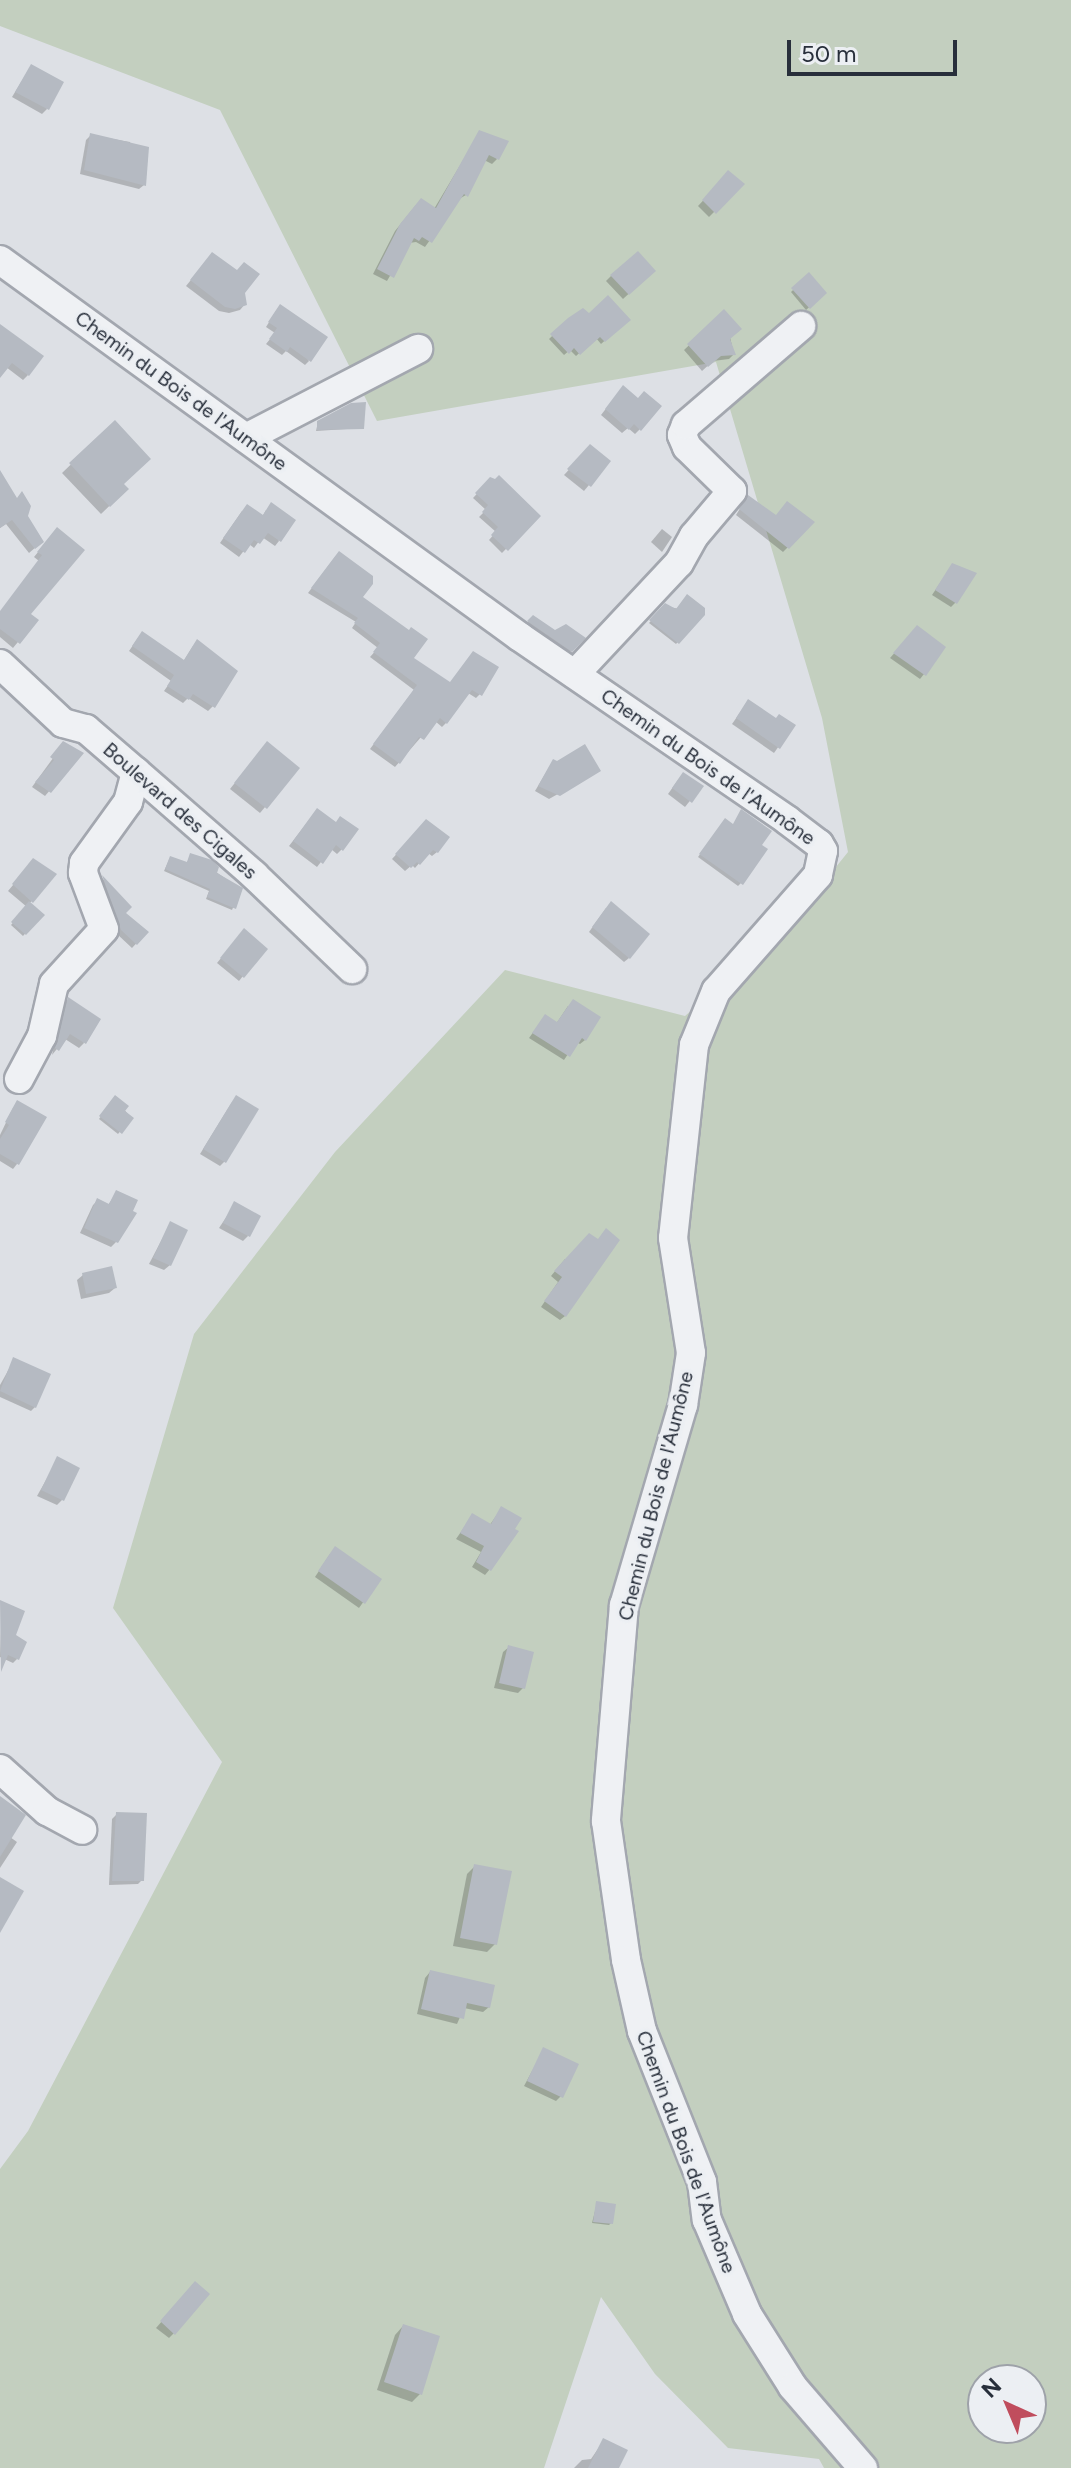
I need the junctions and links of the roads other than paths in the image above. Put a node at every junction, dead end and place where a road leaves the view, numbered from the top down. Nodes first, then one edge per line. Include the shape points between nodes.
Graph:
1 (0, 260) edge
2 (801, 326) dead end
3 (418, 349) dead end
4 (246, 438) junction
5 (0, 664) edge
6 (575, 674) junction
7 (136, 772) junction
8 (352, 969) dead end
9 (19, 1079) dead end
10 (0, 1769) edge
11 (82, 1830) dead end
12 (863, 2468) edge

1 - 4 street, Chemin du Bois de l'Aumône
2 - 6 street via 686,425 682,435 687,447 732,491 679,563
3 - 4 street
4 - 6 street, Chemin du Bois de l'Aumône
5 - 7 street, Boulevard des Cigales via 63,723 86,729
6 - 12 street, Chemin du Bois de l'Aumône via 787,820 823,851 818,875 716,991 694,1045 673,1238 691,1353 683,1405 624,1605 606,1821 642,2031 702,2182 707,2220 762,2338 793,2387
7 - 8 street, Boulevard des Cigales
7 - 9 street via 128,802 84,863 104,929 49,992 42,1036
10 - 11 street via 47,1811

